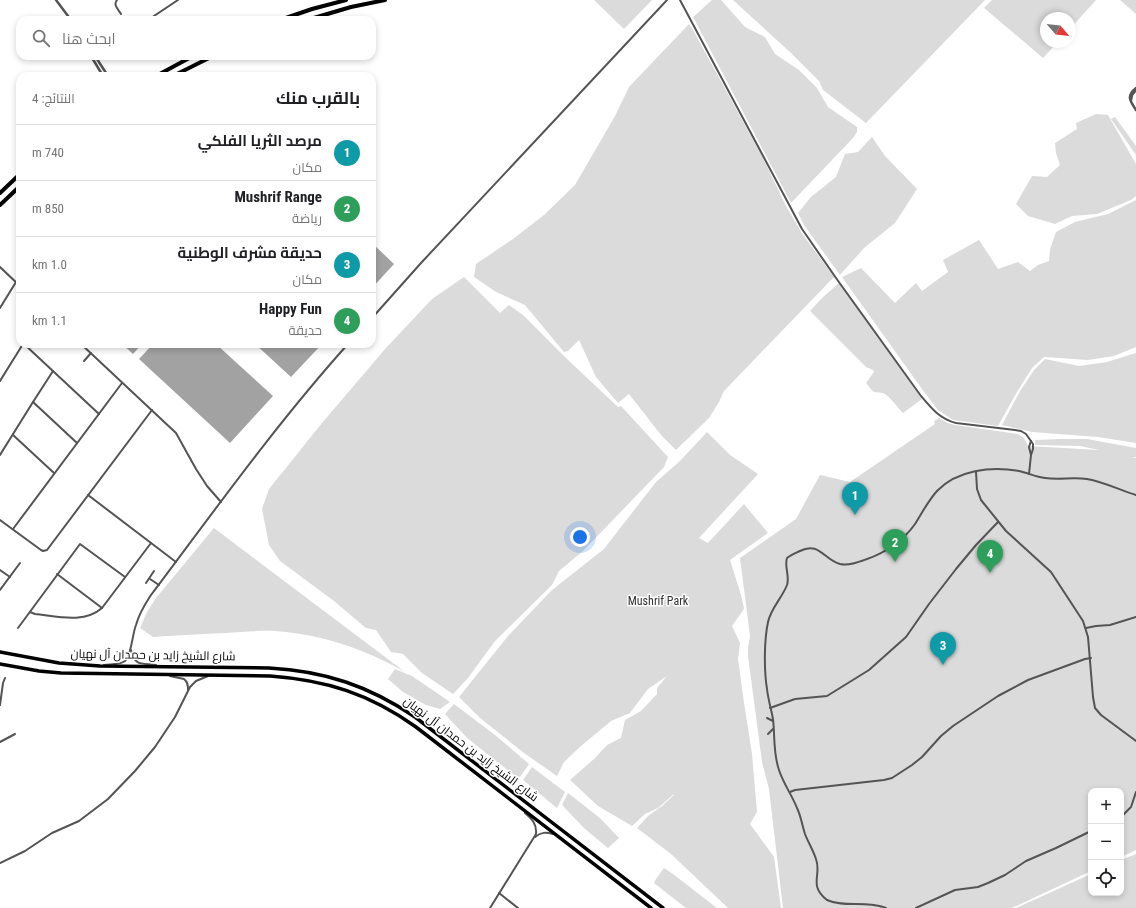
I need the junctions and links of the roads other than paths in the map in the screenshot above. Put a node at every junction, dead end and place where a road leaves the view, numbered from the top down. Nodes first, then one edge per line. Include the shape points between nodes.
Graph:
1 (56, 0) edge
2 (117, 0) edge
3 (178, 0) edge
4 (346, 0) edge
5 (385, 0) edge
6 (667, 0) edge
7 (680, 0) edge
8 (121, 14) dead end
9 (67, 16) edge
10 (154, 16) edge
11 (292, 16) edge
12 (321, 16) edge
13 (93, 60) edge
14 (98, 60) edge
15 (186, 60) edge
16 (205, 60) edge
17 (101, 72) edge
18 (105, 72) edge
19 (163, 72) edge
20 (181, 72) edge
21 (1136, 89) edge
22 (1136, 110) edge
23 (16, 178) edge
24 (16, 190) edge
25 (0, 193) edge
26 (0, 205) edge
27 (0, 267) edge
28 (16, 282) joint
29 (0, 308) edge
30 (376, 314) edge
31 (21, 348) edge
32 (28, 348) edge
33 (86, 348) edge
34 (345, 348) edge
35 (91, 353) junction
36 (84, 361) dead end
37 (53, 371) junction
38 (0, 381) edge
39 (123, 383) junction
40 (33, 402) junction
41 (152, 410) junction
42 (99, 414) junction
43 (13, 435) junction
44 (77, 443) junction
45 (0, 455) edge
46 (976, 472) junction
47 (54, 473) junction
48 (1030, 474) junction
49 (87, 495) junction
50 (1136, 495) edge
51 (221, 502) junction
52 (0, 520) edge
53 (998, 522) junction
54 (13, 529) junction
55 (151, 543) junction
56 (176, 562) junction
57 (20, 563) dead end
58 (0, 570) edge
59 (154, 572) dead end
60 (57, 574) junction
61 (10, 577) junction
62 (125, 577) junction
63 (149, 578) junction
64 (146, 583) dead end
65 (159, 585) junction
66 (0, 590) edge
67 (102, 608) junction
68 (30, 612) junction
69 (1136, 617) edge
70 (18, 628) dead end
71 (1086, 628) junction
72 (131, 650) junction
73 (0, 652) edge
74 (1091, 658) junction
75 (0, 664) edge
76 (100, 666) junction
77 (161, 667) junction
78 (167, 675) junction
79 (213, 675) junction
80 (5, 678) dead end
81 (188, 690) junction
82 (0, 704) edge
83 (770, 708) junction
84 (767, 718) dead end
85 (773, 721) junction
86 (773, 729) junction
87 (15, 734) dead end
88 (768, 734) dead end
89 (1136, 741) edge
90 (0, 742) edge
91 (789, 792) junction
92 (1136, 792) edge
93 (516, 804) junction
94 (1124, 814) edge
95 (1088, 832) edge
96 (558, 836) junction
97 (534, 838) junction
98 (0, 863) edge
99 (499, 893) junction
100 (490, 908) edge
101 (518, 908) edge
102 (651, 908) edge
103 (663, 908) edge
104 (886, 908) edge
105 (916, 908) edge

1 - 9 street
2 - 8 street via 115,6
3 - 10 street
4 - 11 highway
5 - 12 highway
6 - 30 street
7 - 48 street via 802,228 925,400 939,415 949,421 1026,434 1033,448
13 - 17 street
14 - 18 street
15 - 19 highway
16 - 20 highway
21 - 22 street via 1130,95
23 - 25 highway
24 - 26 highway
27 - 28 street
28 - 29 street
31 - 38 street
32 - 37 street
33 - 35 street
34 - 51 street via 292,410
35 - 36 street
35 - 39 street
37 - 40 street
37 - 42 street
39 - 41 street
39 - 42 street
40 - 43 street
40 - 44 street
41 - 49 street
41 - 51 street via 177,434 207,486
42 - 44 street
43 - 45 street
43 - 47 street
44 - 47 street
46 - 48 street via 1008,470
46 - 53 street via 976,486 981,500
46 - 83 street via 961,475 943,485 906,535 873,557 841,564 809,547 787,558 787,584 771,612 767,628 765,670
47 - 54 street
48 - 50 street via 1048,479 1091,480
49 - 54 street via 45,551
49 - 55 street
51 - 56 street
52 - 54 street
53 - 71 street via 1051,572
53 - 83 street via 956,569 906,637 868,670 827,696 795,699
55 - 56 street
55 - 62 street
56 - 65 street
57 - 61 street
58 - 61 street
59 - 63 street
60 - 62 street via 81,544
60 - 67 street
60 - 68 street
61 - 66 street
62 - 67 street
63 - 64 street
63 - 65 street
65 - 72 street via 138,618
67 - 68 street via 81,618
68 - 70 street
69 - 71 street via 1114,624
71 - 74 street
72 - 76 street via 128,658 122,662
72 - 77 street via 133,659 137,662
73 - 76 highway, شارع الشيخ زايد بن حمدان آل نهيان via 59,663
74 - 89 street via 1096,708 1101,715
74 - 91 street via 1028,680 998,696 952,726 917,761 890,778
75 - 78 highway, شارع الشيخ زايد بن حمدان آل نهيان via 61,673
76 - 77 highway, شارع الشيخ زايد بن حمدان آل نهيان
77 - 103 highway, شارع الشيخ زايد بن حمدان آل نهيان via 296,670 336,678 377,695 426,725
78 - 79 highway, شارع الشيخ زايد بن حمدان آل نهيان
78 - 81 street via 186,680
79 - 81 street via 196,681
79 - 93 highway, شارع الشيخ زايد بن حمدان آل نهيان via 290,678 358,694 410,722
80 - 82 street
81 - 98 street via 175,717 155,747 108,799 79,821 52,833 25,852
83 - 85 street
84 - 85 street
85 - 86 street
86 - 88 street
86 - 91 street via 777,763
87 - 90 street
91 - 104 street via 816,859 816,882 821,894 828,901 840,906 875,905
92 - 94 street via 1131,807
93 - 96 highway, شارع الشيخ زايد بن حمدان آل نهيان
93 - 97 street via 535,824
95 - 105 street via 1026,861 988,883 955,890
96 - 97 street via 544,832
96 - 102 highway, شارع الشيخ زايد بن حمدان آل نهيان
97 - 99 street
99 - 100 street
99 - 101 street

